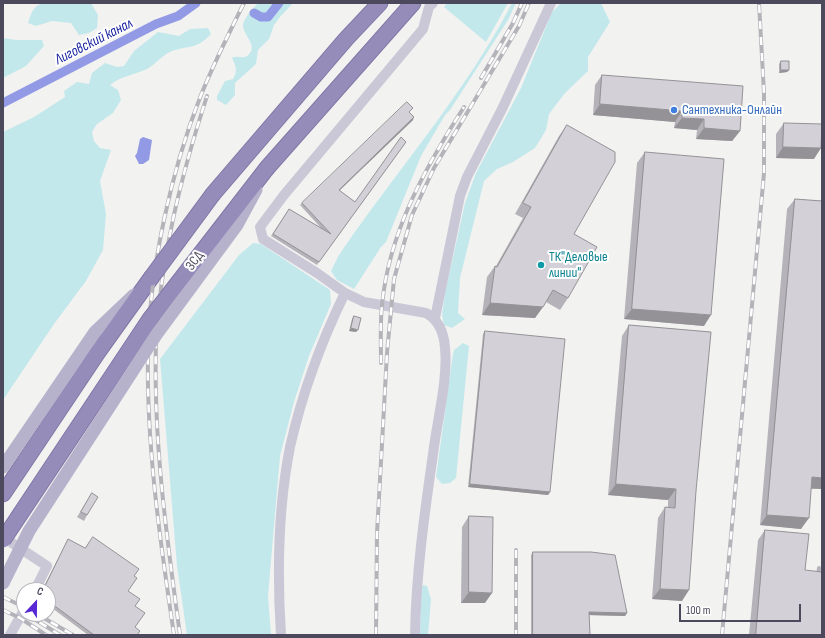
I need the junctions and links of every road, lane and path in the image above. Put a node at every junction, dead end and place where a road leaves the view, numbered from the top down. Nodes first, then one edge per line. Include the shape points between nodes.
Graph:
1 (380, 3) edge
2 (413, 3) edge
3 (433, 3) edge
4 (551, 3) edge
5 (267, 168) junction
6 (151, 278) junction
7 (345, 293) junction
8 (435, 318) junction
9 (3, 467) edge
10 (3, 494) edge
11 (3, 537) edge
12 (3, 540) edge
13 (39, 582) edge
14 (3, 583) edge
15 (17, 622) edge
16 (10, 635) edge
17 (281, 635) edge
18 (415, 635) edge

1 - 6 highway, ЗСД, bridge via 213,194
2 - 5 highway, ЗСД
3 - 7 street via 429,7 423,29 284,194 260,227 263,239
4 - 8 street via 503,108 467,177 459,203
5 - 12 highway, ЗСД, bridge via 150,319
5 - 14 main road, bridge via 238,225 156,335 29,531
6 - 9 main road via 95,332
6 - 10 highway, ЗСД
7 - 8 street via 364,302 410,309
7 - 17 street via 308,380 290,448 280,550
8 - 18 street via 441,329 445,347 445,369 418,578
11 - 13 street via 47,566
15 - 16 street

